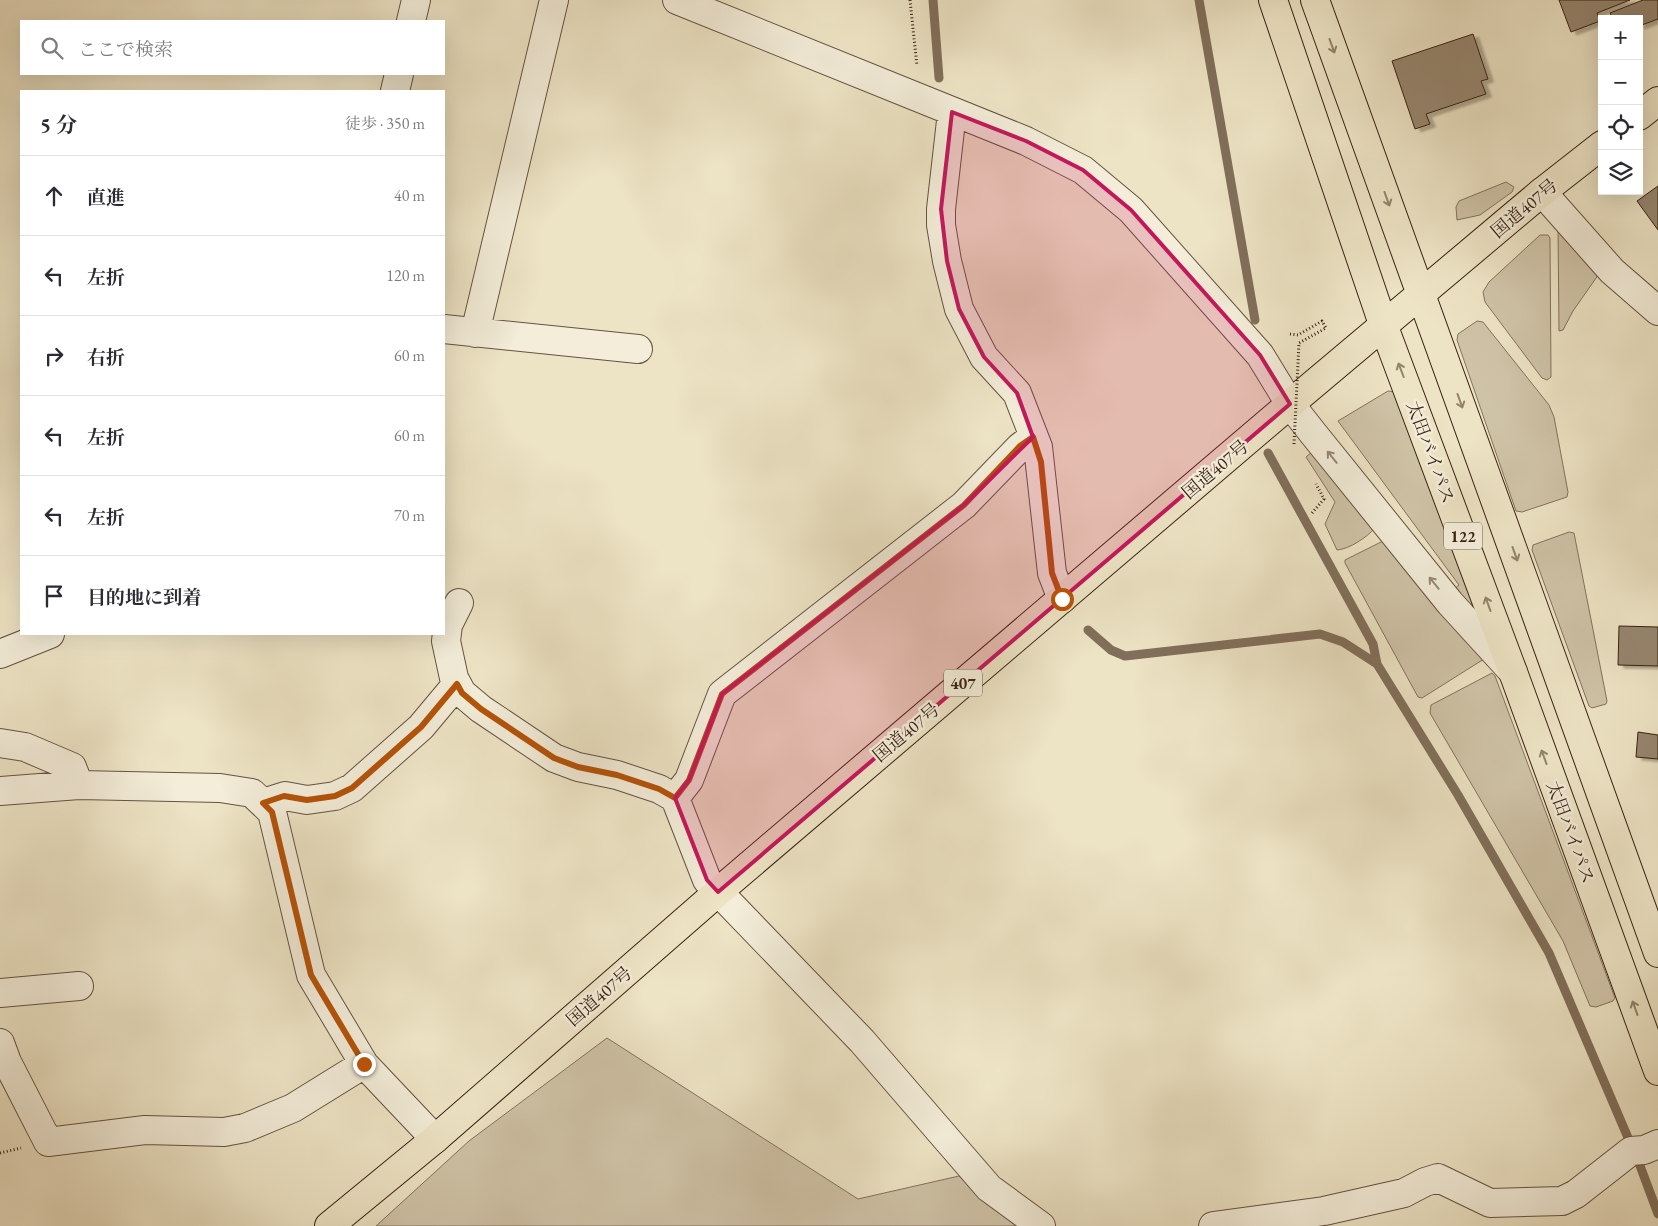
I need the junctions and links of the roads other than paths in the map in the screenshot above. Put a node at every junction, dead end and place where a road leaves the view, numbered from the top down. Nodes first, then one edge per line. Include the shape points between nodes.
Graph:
1 (416, 0) edge
2 (554, 0) edge
3 (677, 0) edge
4 (1273, 0) edge
5 (1315, 0) edge
6 (411, 20) edge
7 (399, 75) edge
8 (395, 90) edge
9 (1658, 101) edge
10 (952, 112) junction
11 (1643, 113) edge
12 (1598, 149) edge
13 (1542, 192) junction
14 (1422, 294) junction
15 (1658, 311) edge
16 (1384, 327) junction
17 (445, 329) edge
18 (475, 333) junction
19 (638, 349) dead end
20 (1290, 404) junction
21 (1033, 437) junction
22 (1062, 599) junction
23 (459, 603) dead end
24 (48, 635) edge
25 (0, 654) edge
26 (1513, 672) junction
27 (457, 684) junction
28 (0, 743) edge
29 (78, 785) junction
30 (0, 791) edge
31 (675, 798) junction
32 (263, 803) junction
33 (718, 892) junction
34 (1658, 953) edge
35 (79, 986) dead end
36 (0, 994) edge
37 (0, 1043) edge
38 (364, 1064) junction
39 (1658, 1071) edge
40 (435, 1139) junction
41 (1658, 1144) edge
42 (343, 1221) edge
43 (1039, 1225) edge
44 (1213, 1226) edge

1 - 6 street
2 - 18 street
3 - 10 street
4 - 16 highway, 太田バイパス / 122
5 -> 14 highway, 122
7 - 8 street
9 - 11 highway
10 - 20 street via 1026,141 1083,170 1132,210 1260,355
10 - 21 street via 941,209 947,261 959,309 984,357 1017,393
12 - 13 highway, 国道407号 / 407
13 - 14 highway, 国道407号 / 407
13 - 15 street via 1612,271
14 - 16 highway, 国道407号 / 407
14 -> 34 highway, 122
16 - 20 highway, 国道407号 / 407
26 -> 16 highway, 太田バイパス / 122
17 - 18 street
18 - 19 street
20 - 22 highway, 国道407号 / 407
26 -> 20 street via 1450,603
21 - 22 street via 1041,462 1052,573
21 - 31 street via 1020,446 964,505 722,694 689,780
22 - 33 highway, 国道407号 / 407
23 - 27 street via 448,625 446,641
24 - 25 street
39 -> 26 highway, 太田バイパス / 122
27 - 31 street via 462,693 481,709 554,758 626,778
27 - 32 street via 421,727 352,788 335,796 307,800 284,796
28 - 29 street via 24,747 72,767
29 - 30 street
29 - 32 street via 220,788 252,793
31 - 33 street via 707,880
32 - 38 street via 272,812 311,975
33 - 40 highway, 国道407号 / 407
33 - 43 street via 862,1041 989,1188
35 - 36 street
37 - 38 street via 48,1142 145,1130 224,1132 245,1128 293,1108
38 - 40 street
40 - 42 highway, 国道407号 / 407
41 - 44 street via 1631,1151 1576,1194 1562,1201 1490,1203 1438,1178 1404,1193 1324,1211

